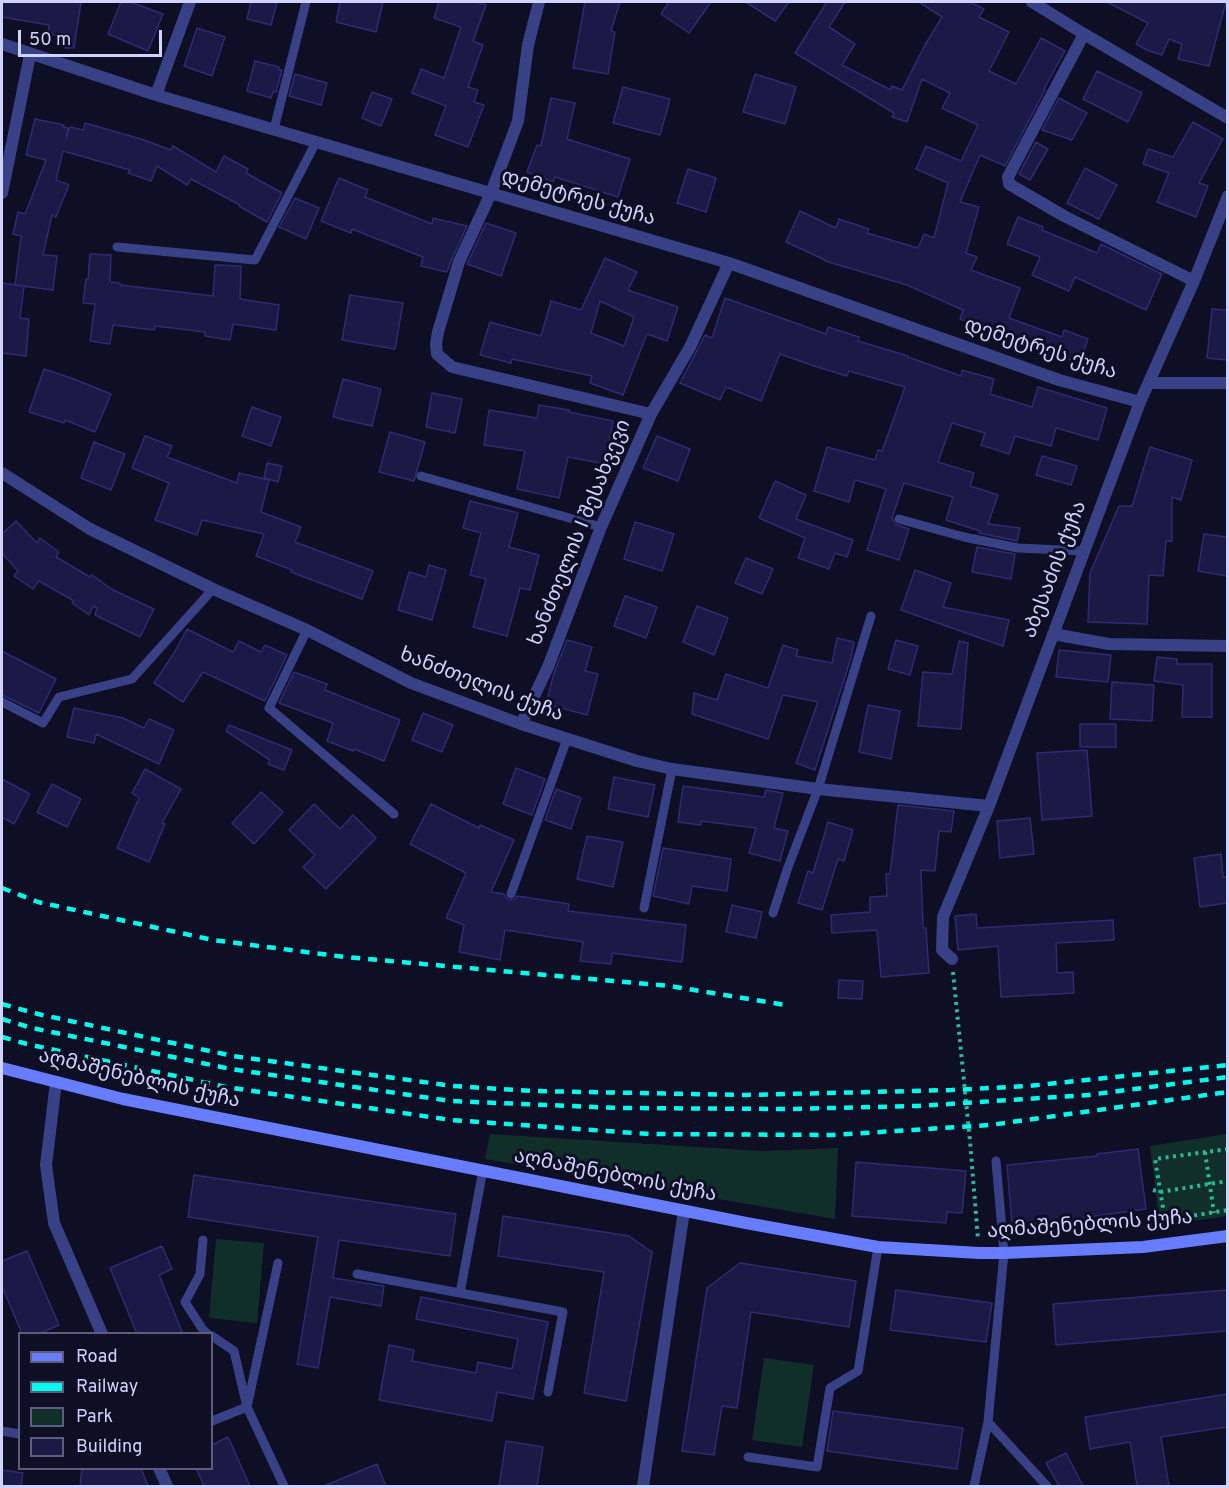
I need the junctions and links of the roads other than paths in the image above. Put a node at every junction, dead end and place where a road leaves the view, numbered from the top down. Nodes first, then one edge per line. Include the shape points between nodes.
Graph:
1 (190, 2) edge
2 (306, 2) edge
3 (539, 2) edge
4 (1032, 2) edge
5 (1084, 34) junction
6 (2, 44) edge
7 (30, 55) junction
8 (156, 95) junction
9 (1227, 118) edge
10 (274, 129) junction
11 (316, 142) junction
12 (2, 193) edge
13 (491, 194) junction
14 (1227, 196) edge
15 (117, 247) dead end
16 (729, 263) junction
17 (1194, 281) junction
18 (1149, 383) junction
19 (1227, 383) edge
20 (1140, 402) junction
21 (651, 414) junction
22 (2, 473) edge
23 (421, 476) dead end
24 (899, 519) dead end
25 (601, 527) junction
26 (1084, 551) junction
27 (213, 589) junction
28 (871, 616) dead end
29 (307, 630) junction
30 (1053, 634) junction
31 (1227, 646) edge
32 (2, 702) edge
33 (521, 723) junction
34 (567, 739) junction
35 (672, 769) junction
36 (818, 789) junction
37 (989, 806) junction
38 (394, 814) dead end
39 (511, 894) dead end
40 (644, 908) dead end
41 (774, 913) dead end
42 (952, 959) road end
43 (2, 1068) edge
44 (57, 1082) junction
45 (996, 1161) dead end
46 (483, 1170) junction
47 (684, 1211) junction
48 (1227, 1236) edge
49 (203, 1240) dead end
50 (878, 1247) junction
51 (1004, 1253) junction
52 (278, 1263) dead end
53 (357, 1274) dead end
54 (460, 1293) junction
55 (101, 1332) edge
56 (206, 1332) edge
57 (213, 1337) edge
58 (548, 1392) dead end
59 (247, 1407) junction
60 (213, 1421) edge
61 (988, 1422) junction
62 (2, 1431) edge
63 (18, 1434) edge
64 (748, 1457) dead end
65 (160, 1470) edge
66 (167, 1486) edge
67 (284, 1486) edge
68 (643, 1486) edge
69 (974, 1486) edge
70 (1047, 1486) edge

1 - 8 street
2 - 10 lane
3 - 13 street via 528,45 518,122
4 - 5 street
5 - 9 street
5 - 17 street via 1008,177 1009,183 1064,216
6 - 7 street, დემეტრეს ქუჩა
7 - 8 street, დემეტრეს ქუჩა
7 - 12 street
8 - 10 street, დემეტრეს ქუჩა
10 - 11 street, დემეტრეს ქუჩა
11 - 13 street, დემეტრეს ქუჩა
11 - 15 lane via 255,260
13 - 16 street, დემეტრეს ქუჩა
13 - 21 street via 459,262 438,332 437,354 452,367
14 - 17 street, აბესაძის ქუჩა
16 - 20 street, დემეტრეს ქუჩა via 1059,380
16 - 21 street, ხანძთელის I შესახვევი via 690,347
17 - 18 street, აბესაძის ქუჩა
18 - 19 street
18 - 20 street, აბესაძის ქუჩა
20 - 26 street, აბესაძის ქუჩა
21 - 25 street, ხანძთელის I შესახვევი
22 - 27 street, ხანძთელის ქუჩა via 90,529
23 - 25 lane
24 - 26 lane via 1018,548
25 - 33 street, ხანძთელის I შესახვევი via 548,667
26 - 30 street, აბესაძის ქუჩა
27 - 29 street, ხანძთელის ქუჩა
27 - 32 lane via 132,679 59,697 44,723
28 - 36 lane
29 - 33 street, ხანძთელის ქუჩა via 411,683
29 - 38 lane via 269,708
30 - 31 street via 1109,644
30 - 37 street, აბესაძის ქუჩა
33 - 34 street, ხანძთელის ქუჩა
34 - 35 street, ხანძთელის ქუჩა
34 - 39 lane
35 - 36 street, ხანძთელის ქუჩა
35 - 40 lane
36 - 37 street, ხანძთელის ქუჩა
36 - 41 lane
37 - 42 street, აბესაძის ქუჩა via 943,917 942,950
43 - 44 main road, აღმაშენებლის ქუჩა
44 - 46 main road, აღმაშენებლის ქუჩა via 123,1099
44 - 55 street via 46,1165 54,1223
45 - 51 lane
46 - 47 main road, აღმაშენებლის ქუჩა
46 - 54 lane
47 - 50 main road, აღმაშენებლის ქუჩა
47 - 68 street
48 - 51 main road, აღმაშენებლის ქუჩა via 1143,1247
49 - 56 lane via 200,1274 186,1302
50 - 51 main road, აღმაშენებლის ქუჩა
50 - 64 lane via 858,1371 830,1388 817,1467
51 - 61 lane
52 - 59 lane
53 - 54 lane
54 - 58 lane via 563,1312
57 - 59 lane via 234,1351
59 - 60 lane
59 - 67 lane
61 - 69 lane
61 - 70 lane
62 - 63 lane
65 - 66 street

